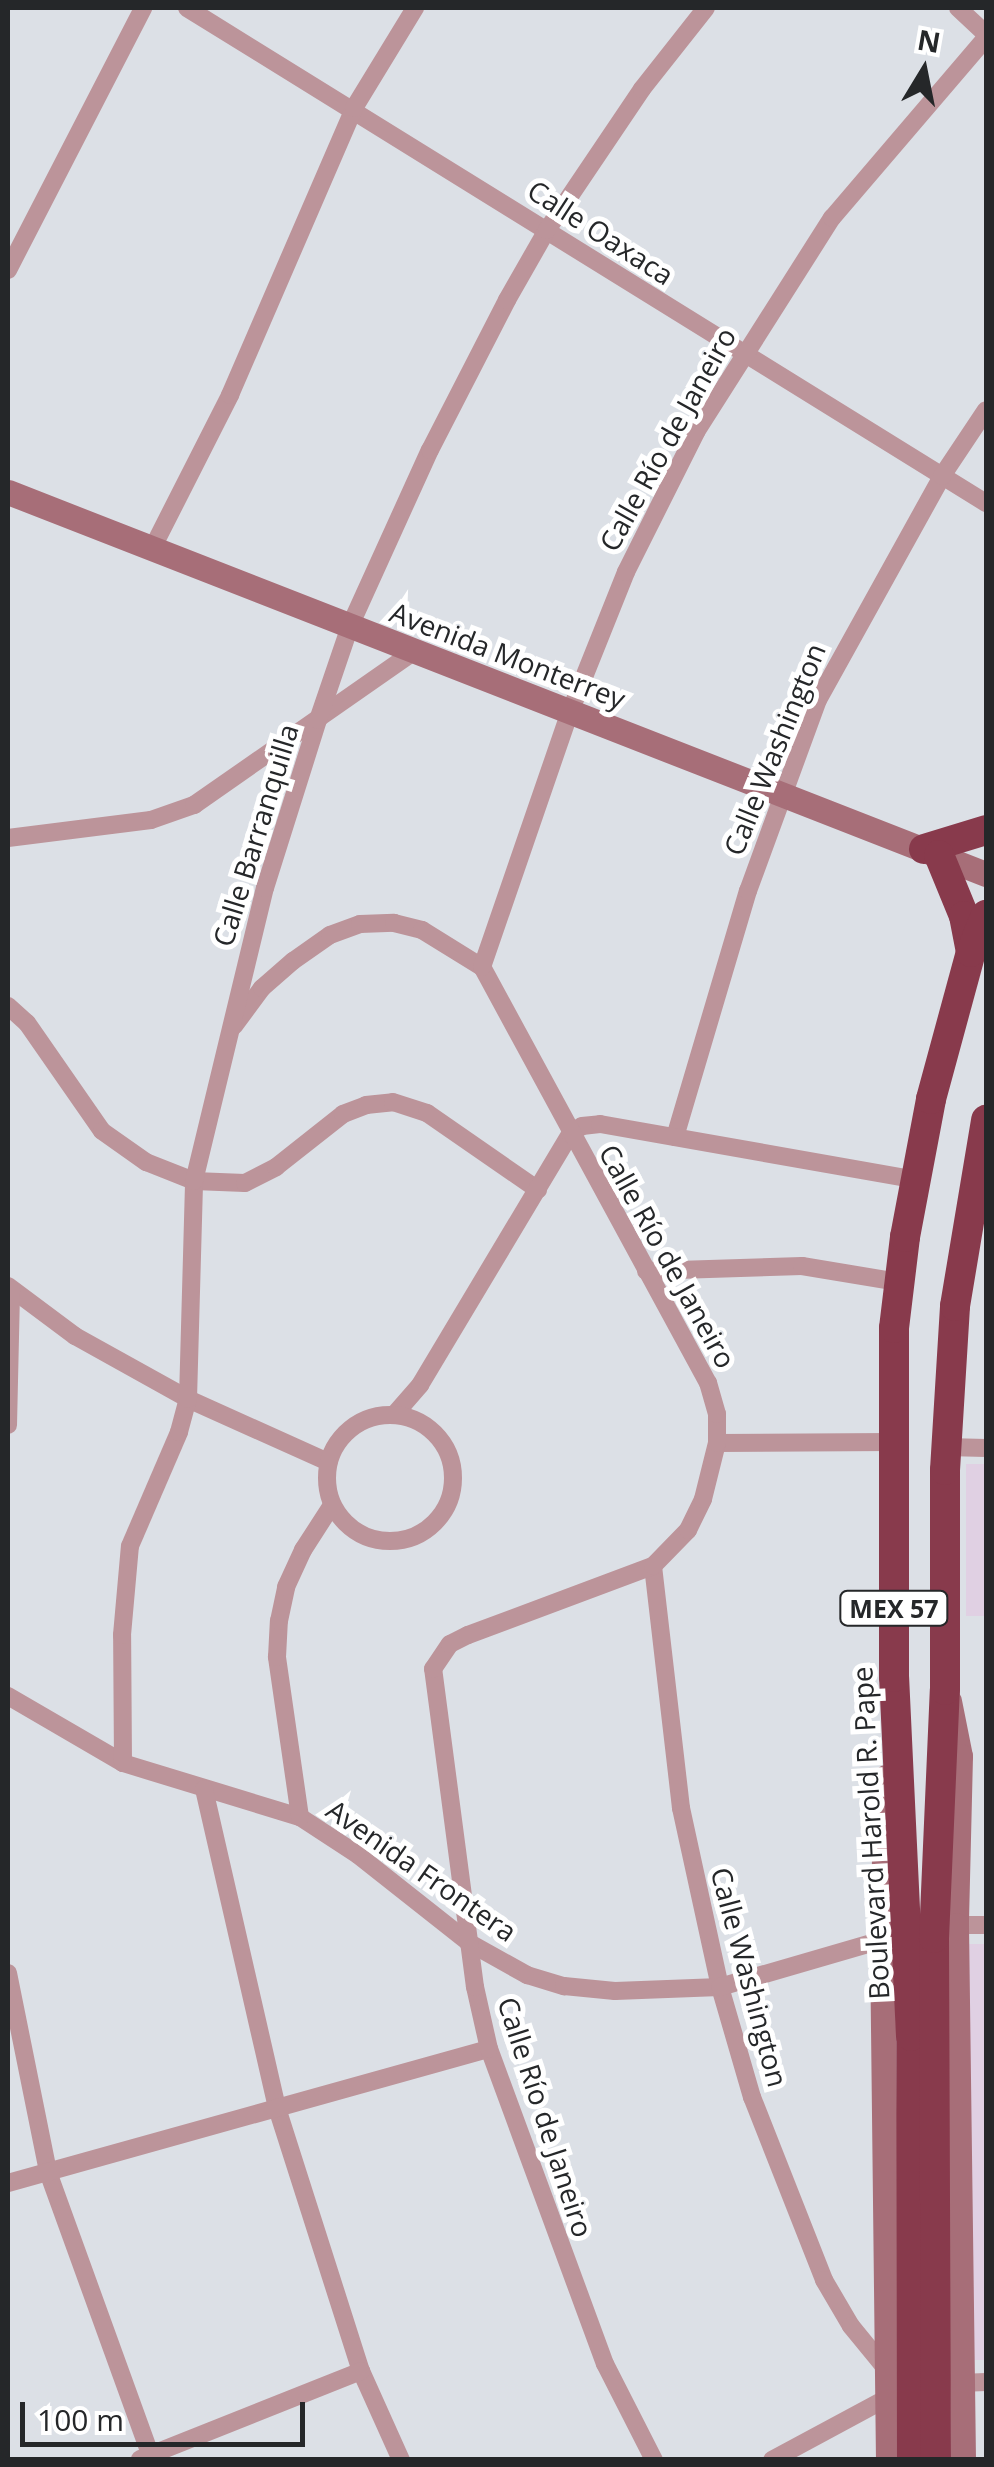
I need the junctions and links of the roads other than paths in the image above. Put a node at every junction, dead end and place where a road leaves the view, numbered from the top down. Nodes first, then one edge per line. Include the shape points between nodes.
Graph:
1 (143, 8) edge
2 (187, 8) edge
3 (416, 8) edge
4 (706, 8) edge
5 (958, 8) edge
6 (986, 36) edge
7 (354, 108) junction
8 (547, 230) junction
9 (8, 270) edge
10 (742, 354) junction
11 (986, 410) edge
12 (942, 476) junction
13 (8, 492) edge
14 (986, 503) edge
15 (152, 549) junction
16 (350, 626) junction
17 (415, 651) junction
18 (570, 712) junction
19 (318, 720) junction
20 (780, 794) junction
21 (986, 830) edge
22 (8, 838) edge
23 (931, 852) junction
24 (986, 874) edge
25 (986, 915) edge
26 (971, 952) junction
27 (482, 967) junction
28 (8, 1006) edge
29 (228, 1034) junction
30 (986, 1120) edge
31 (570, 1134) junction
32 (675, 1137) junction
33 (916, 1180) junction
34 (194, 1181) junction
35 (538, 1190) junction
36 (646, 1271) junction
37 (898, 1282) junction
38 (9, 1288) edge
39 (188, 1398) junction
40 (394, 1415) junction
41 (8, 1425) edge
42 (717, 1442) junction
43 (892, 1442) junction
44 (946, 1447) junction
45 (986, 1448) edge
46 (328, 1462) junction
47 (332, 1505) junction
48 (653, 1566) junction
49 (894, 1677) junction
50 (945, 1690) junction
51 (8, 1696) edge
52 (123, 1764) junction
53 (204, 1789) junction
54 (300, 1817) junction
55 (986, 1925) edge
56 (956, 1926) junction
57 (882, 1940) junction
58 (468, 1942) junction
59 (8, 1973) edge
60 (720, 1986) junction
61 (922, 2037) junction
62 (489, 2049) junction
63 (277, 2108) junction
64 (48, 2172) junction
65 (8, 2183) edge
66 (888, 2370) junction
67 (361, 2371) junction
68 (960, 2382) junction
69 (986, 2382) edge
70 (887, 2398) junction
71 (962, 2447) edge
72 (897, 2457) edge
73 (147, 2458) edge
74 (401, 2460) edge
75 (654, 2460) edge
76 (772, 2460) edge
77 (936, 2460) edge
78 (948, 2460) edge

1 - 9 street
2 - 7 street, Calle Oaxaca
3 - 7 street
4 - 8 street, Calle Barranquilla
5 - 6 street
6 - 10 street, Calle Río de Janeiro via 832,218
7 - 8 street, Calle Oaxaca
7 - 15 street via 230,395
8 - 10 street, Calle Oaxaca
8 - 16 street, Calle Barranquilla via 464,380
10 - 12 street, Calle Oaxaca
10 - 18 street, Calle Río de Janeiro via 626,572
11 - 12 street, Calle Washington
12 - 14 street, Calle Oaxaca
12 - 20 street, Calle Washington via 818,700
13 - 15 street, Avenida Monterrey
15 - 16 street, Avenida Monterrey
16 - 17 street, Avenida Monterrey
16 - 19 street, Calle Barranquilla
17 - 18 street, Avenida Monterrey
17 - 19 street
18 - 20 street, Avenida Monterrey
18 - 27 street, Calle Río de Janeiro
19 - 22 street via 194,805 151,820
19 - 29 street, Calle Barranquilla
20 - 23 street, Avenida Monterrey
20 - 32 street, Calle Washington
21 - 23 highway
23 - 24 street, Avenida Monterrey
23 - 26 highway via 964,916
25 - 26 highway, Boulevard Harold R. Pape / MEX 57
26 - 33 highway, Boulevard Harold R. Pape / MEX 57
27 - 29 street via 422,930 360,924 293,961 262,988
27 - 31 street, Calle Río de Janeiro
28 - 34 street via 102,1131 146,1162
29 - 34 street, Calle Barranquilla
30 - 44 highway, Boulevard Harold R. Pape / MEX 57 via 955,1306
31 - 32 street via 600,1124
31 - 35 street
31 - 36 street, Calle Río de Janeiro
32 - 33 street
33 - 37 highway, Boulevard Harold R. Pape / MEX 57
34 - 35 street via 245,1182 276,1167 343,1114 393,1102 427,1113
34 - 39 street, Calle Barranquilla
35 - 40 street via 420,1385
36 - 37 street via 802,1266
36 - 42 street, Calle Río de Janeiro via 708,1383
37 - 43 highway, Boulevard Harold R. Pape / MEX 57
38 - 39 street via 75,1336
38 - 41 street
39 - 46 street
39 - 52 street, Calle Barranquilla via 130,1546 122,1635
40 - 46 street via 353,1426
40 - 47 street via 431,1430 444,1446 452,1485 447,1505 419,1534 380,1540 344,1522
42 - 43 street
42 - 48 street, Calle Río de Janeiro via 688,1530
43 - 49 highway, Boulevard Harold R. Pape / MEX 57
44 - 45 street
44 - 50 highway, Boulevard Harold R. Pape / MEX 57
46 - 47 street
47 - 54 street via 286,1587 280,1621 277,1657
48 - 58 street, Calle Río de Janeiro via 468,1635 438,1656 434,1691
48 - 60 street, Calle Washington via 680,1808
49 - 57 street
49 - 61 highway, Boulevard Harold R. Pape / MEX 57
50 - 56 street via 960,1756
50 - 61 highway, Boulevard Harold R. Pape / MEX 57
51 - 52 street, Avenida Frontera
52 - 53 street, Avenida Frontera
53 - 54 street, Avenida Frontera
53 - 63 street
54 - 58 street, Avenida Frontera
55 - 56 street
56 - 68 street
57 - 60 street, Avenida Frontera
57 - 66 street
58 - 60 street, Avenida Frontera via 527,1976 564,1986
58 - 62 street, Calle Río de Janeiro
59 - 64 street
60 - 66 street, Calle Washington via 752,2097 824,2280
61 - 72 highway, Boulevard Harold R. Pape / MEX 57
61 - 77 highway, Boulevard Harold R. Pape / MEX 57
62 - 63 street
62 - 75 street, Calle Río de Janeiro via 605,2364
63 - 64 street
63 - 67 street
64 - 65 street
64 - 73 street
66 - 70 street
67 - 73 street
67 - 74 street
68 - 69 street
68 - 71 street
70 - 72 street
70 - 76 street
71 - 78 street

